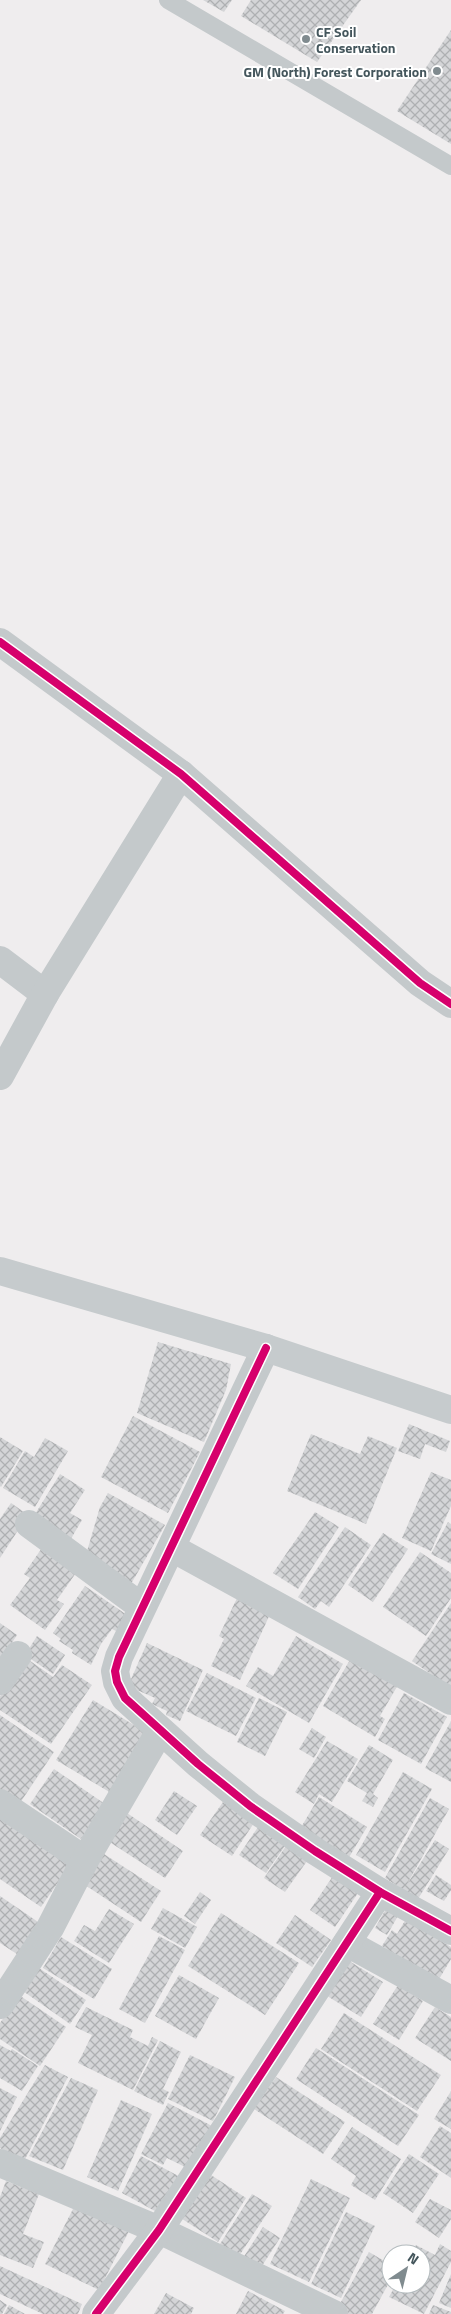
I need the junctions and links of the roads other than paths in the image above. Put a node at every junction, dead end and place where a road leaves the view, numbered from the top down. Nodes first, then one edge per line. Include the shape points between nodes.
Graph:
1 (168, 0) edge
2 (451, 166) edge
3 (0, 642) edge
4 (182, 774) junction
5 (0, 960) edge
6 (45, 994) junction
7 (451, 1004) edge
8 (0, 1076) edge
9 (0, 1271) edge
10 (266, 1348) junction
11 (451, 1410) edge
12 (29, 1524) dead end
13 (172, 1548) junction
14 (142, 1607) junction
15 (18, 1655) dead end
16 (0, 1681) edge
17 (451, 1701) edge
18 (160, 1731) junction
19 (0, 1803) edge
20 (84, 1860) junction
21 (380, 1892) junction
22 (451, 1931) edge
23 (348, 1943) junction
24 (451, 2000) edge
25 (0, 2005) edge
26 (0, 2163) edge
27 (159, 2230) junction
28 (96, 2314) edge
29 (334, 2314) edge

1 - 2 lane
3 - 4 street
4 - 6 street
4 - 7 street via 420,983
5 - 6 street
6 - 8 street
9 - 10 street
10 - 11 street
10 - 13 street
12 - 14 street
13 - 14 street
13 - 17 street
14 - 18 street via 118,1657 115,1671 125,1698
15 - 16 street
18 - 20 street
18 - 21 street via 250,1806
19 - 20 street
20 - 25 street via 50,1928
21 - 22 street
21 - 23 street
23 - 24 street
23 - 27 street
26 - 27 street
27 - 28 street
27 - 29 street

